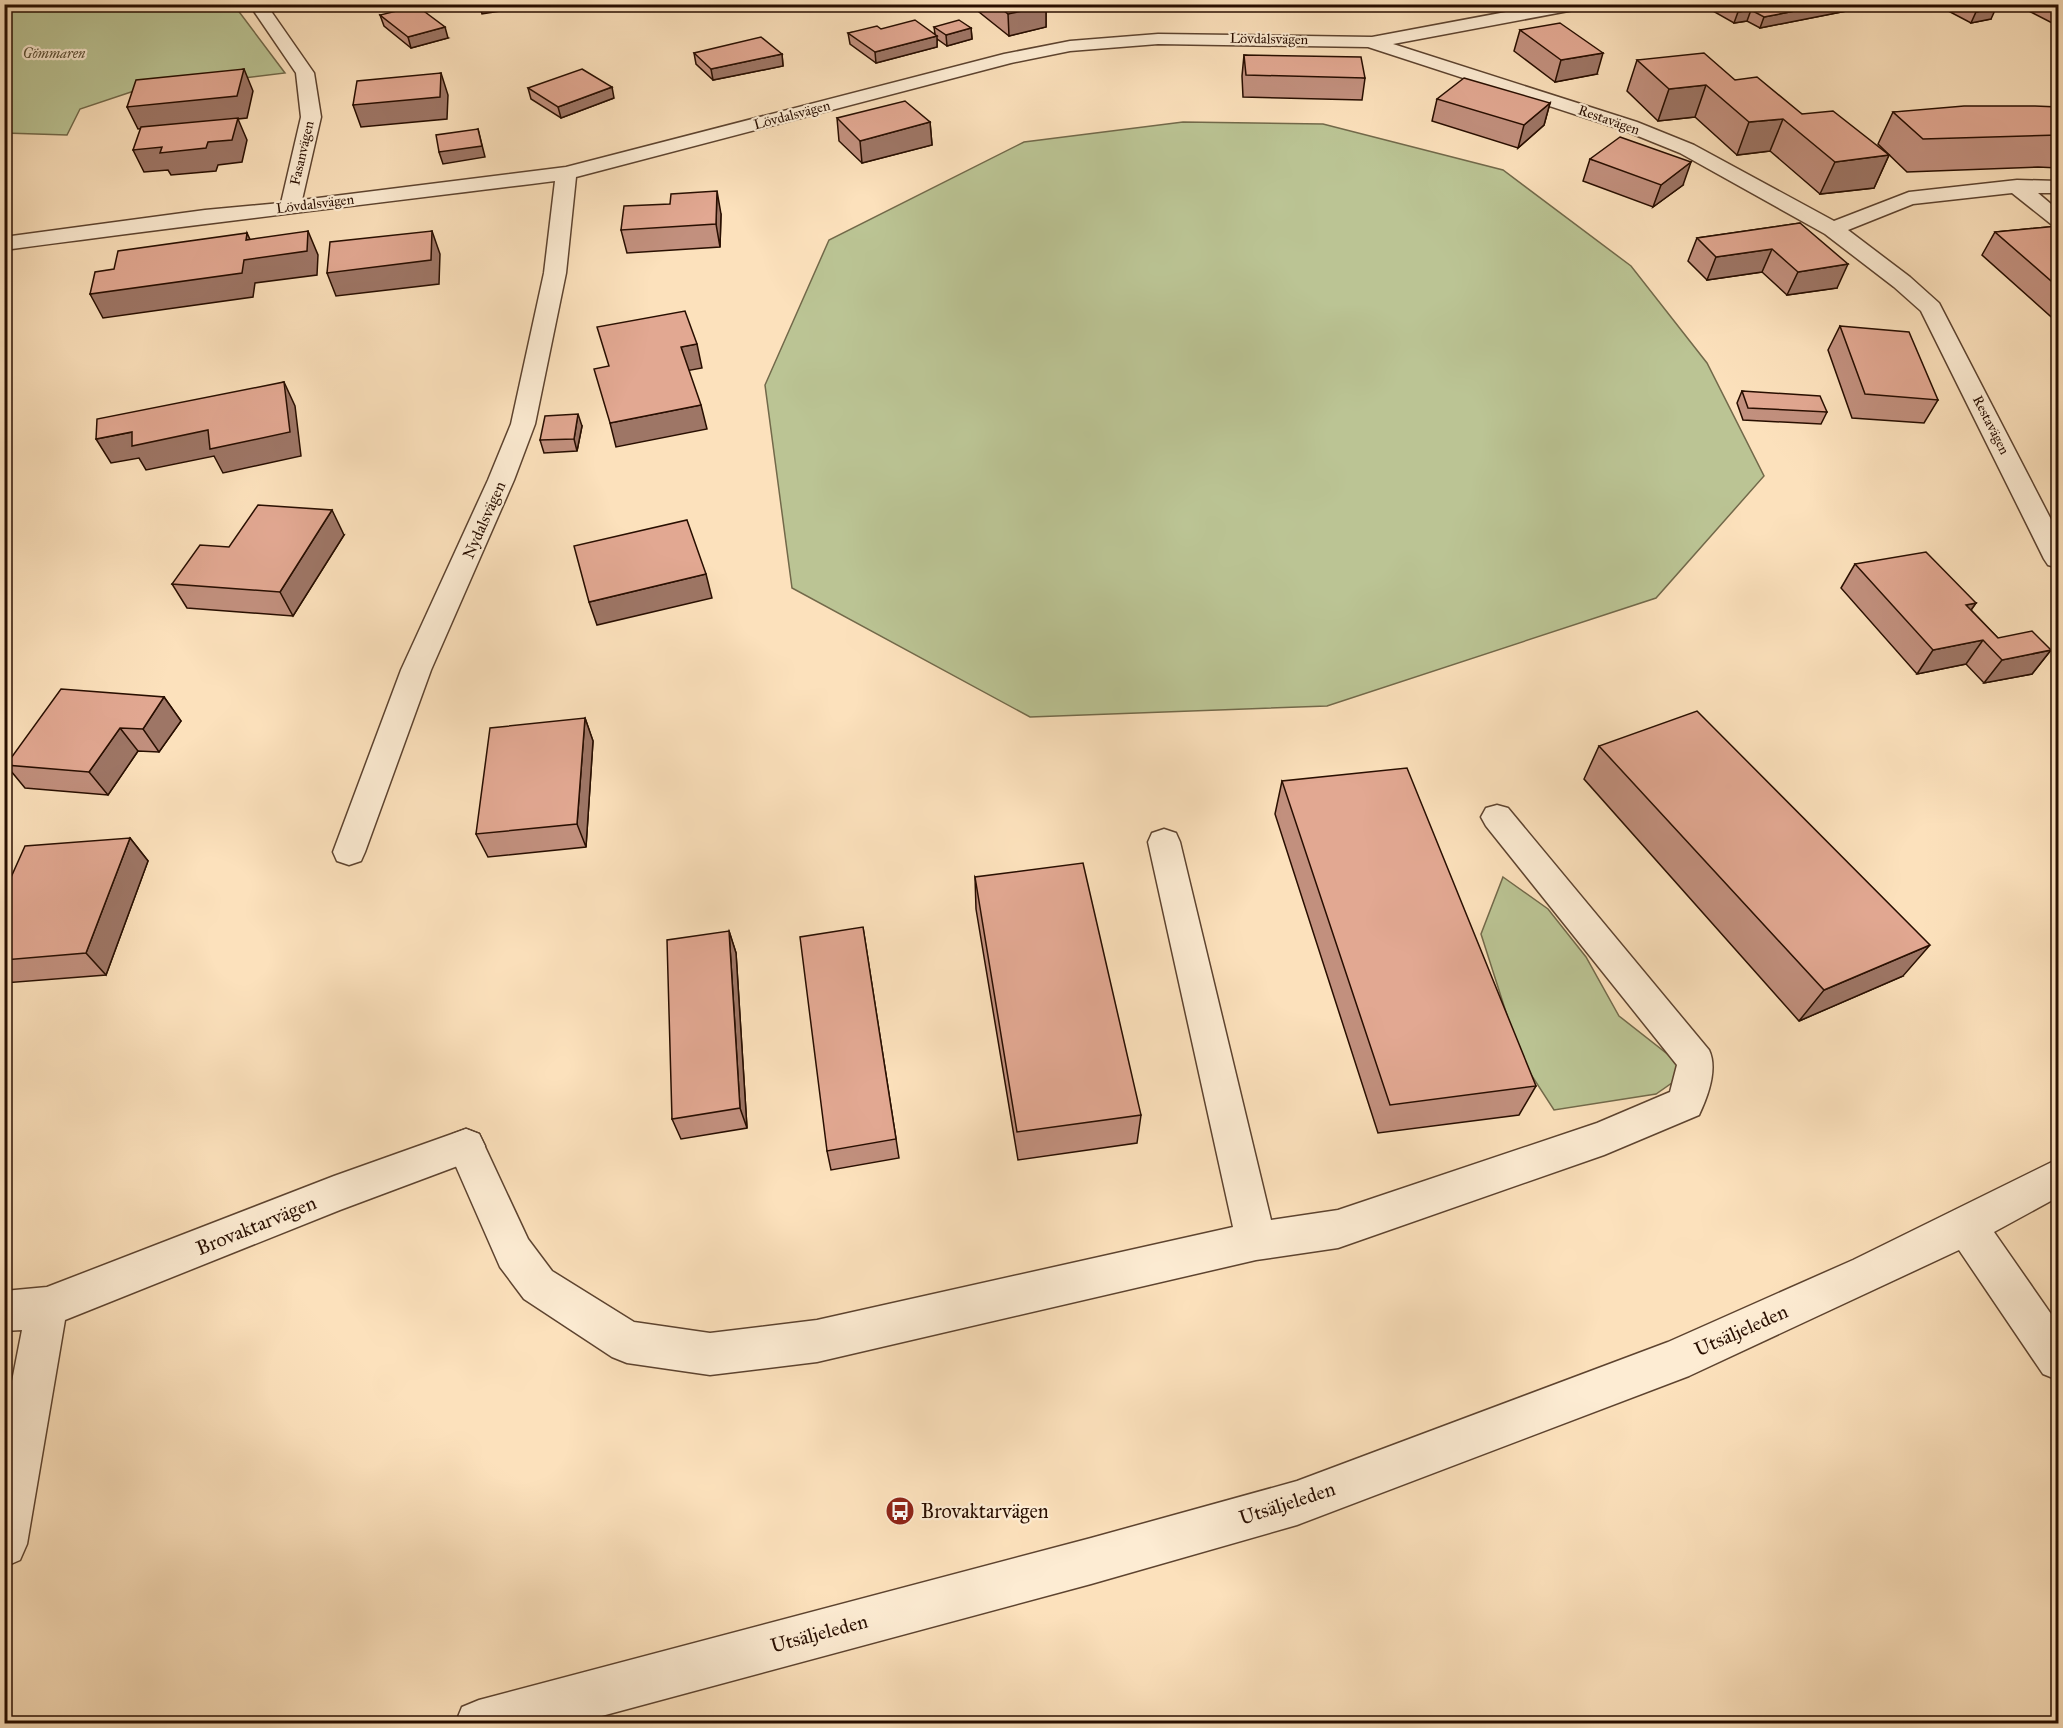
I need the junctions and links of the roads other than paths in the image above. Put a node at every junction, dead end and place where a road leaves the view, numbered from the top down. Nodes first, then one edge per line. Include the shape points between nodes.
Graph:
1 (257, 4) edge
2 (1579, 4) edge
3 (1372, 42) junction
4 (566, 173) junction
5 (2017, 186) junction
6 (2058, 188) edge
7 (290, 208) junction
8 (2058, 220) edge
9 (1833, 229) junction
10 (4, 244) edge
11 (2058, 559) edge
12 (1497, 817) dead end
13 (1164, 842) dead end
14 (349, 852) dead end
15 (2058, 1177) edge
16 (1966, 1226) junction
17 (1256, 1241) junction
18 (47, 1307) junction
19 (4, 1311) edge
20 (2058, 1359) edge
21 (4, 1544) edge
22 (479, 1724) edge

1 - 7 street, Fasanvägen via 305,73 312,117
2 - 3 street, Lövdalsvägen
3 - 4 street, Lövdalsvägen via 1171,38 1060,47
3 - 9 street, Restavägen via 1630,126 1687,149
4 - 7 street, Lövdalsvägen
4 - 14 street, Nydalsvägen via 555,273 523,424 416,670
5 - 6 street
5 - 8 street
5 - 9 street via 1909,198
7 - 10 street, Lövdalsvägen
9 - 11 street, Restavägen via 1931,308
12 - 17 street via 1696,1061 1686,1103 1604,1138 1338,1229
13 - 17 street
15 - 16 street, Utsäljeleden
16 - 20 street
16 - 22 street, Utsäljeleden via 1674,1361 1297,1503
17 - 18 street, Brovaktarvägen via 817,1341 710,1354 627,1342 538,1285 514,1252 466,1146
18 - 19 street, Brovaktarvägen
18 - 21 street

